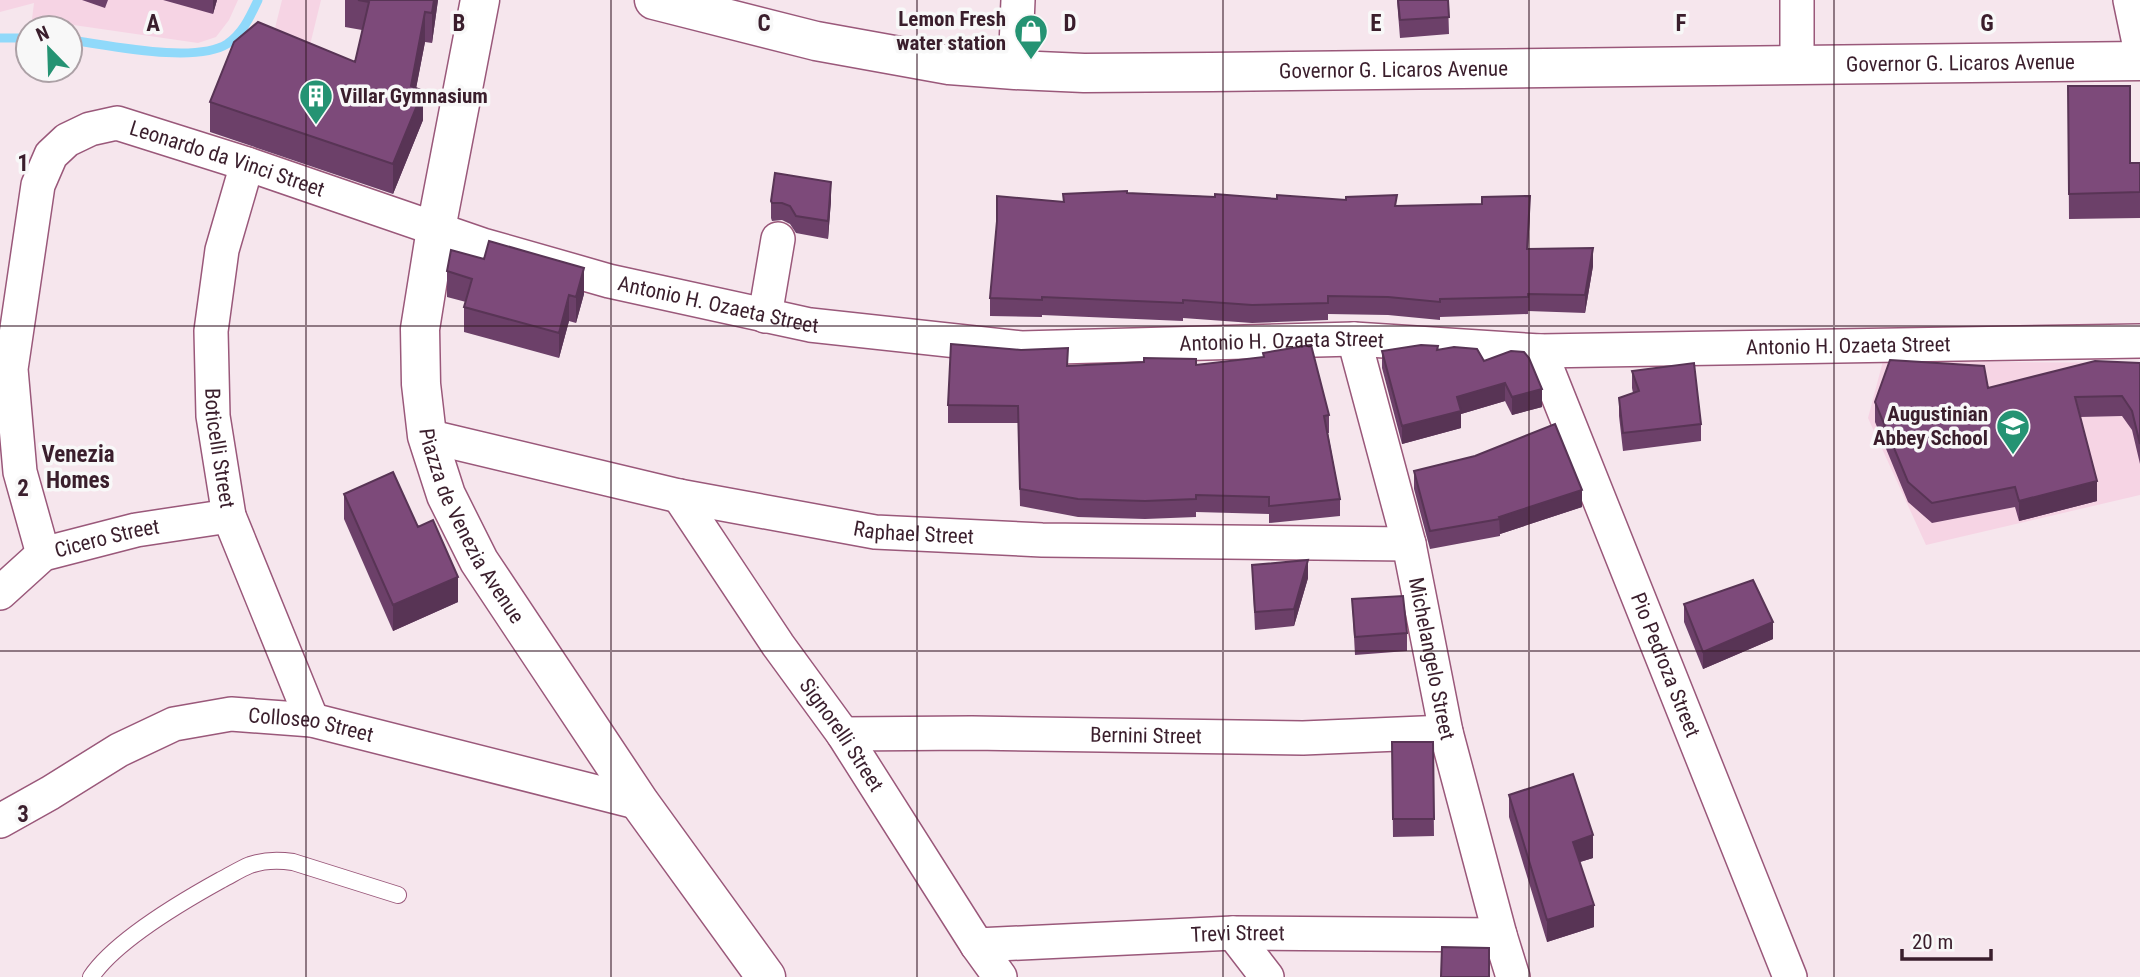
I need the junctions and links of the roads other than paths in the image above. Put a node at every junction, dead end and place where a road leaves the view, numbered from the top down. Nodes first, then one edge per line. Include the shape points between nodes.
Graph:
1 (480, 0) edge
2 (654, 0) edge
3 (1018, 0) edge
4 (1797, 0) edge
5 (2130, 0) edge
6 (2140, 48) edge
7 (2140, 61) edge
8 (1797, 66) junction
9 (1015, 70) junction
10 (247, 164) junction
11 (436, 229) junction
12 (778, 239) dead end
13 (765, 316) junction
14 (1354, 339) junction
15 (2140, 341) edge
16 (1539, 351) junction
17 (427, 436) junction
18 (679, 496) junction
19 (229, 516) junction
20 (1409, 544) junction
21 (43, 554) junction
22 (0, 593) edge
23 (312, 720) junction
24 (1446, 732) junction
25 (844, 734) junction
26 (640, 803) junction
27 (0, 821) edge
28 (398, 894) dead end
29 (1233, 933) junction
30 (1500, 935) junction
31 (977, 944) junction
32 (91, 977) edge
33 (766, 977) edge
34 (1000, 977) edge
35 (1267, 977) edge
36 (1513, 977) edge
37 (1790, 977) edge

1 - 11 street, Piazza de Venezia Avenue
2 - 9 street, Governor G. Licaros Avenue via 816,41 949,65
3 - 9 street
4 - 8 street
5 - 6 street
7 - 8 street, Governor G. Licaros Avenue
8 - 9 street, Governor G. Licaros Avenue
10 - 11 street, Leonardo da Vinci Street
10 - 19 street, Boticelli Street via 222,250 211,331 213,416
10 - 21 street, Leonardo da Vinci Street via 117,123 67,140 51,155 37,185 11,369 20,472
11 - 13 street, Antonio H. Ozaeta Street via 609,281
11 - 17 street, Piazza de Venezia Avenue via 420,329
12 - 13 street
13 - 14 street, Antonio H. Ozaeta Street via 1021,348
14 - 16 street, Antonio H. Ozaeta Street
14 - 20 street, Michelangelo Street
15 - 16 street, Antonio H. Ozaeta Street
16 - 37 street, Pio Pedroza Street
17 - 18 street, Raphael Street
17 - 26 street, Piazza de Venezia Avenue via 446,495 479,561
18 - 20 street, Raphael Street via 875,532 1042,540
18 - 25 street, Signorelli Street via 778,645
19 - 21 street, Cicero Street via 136,530
19 - 23 street, Boticelli Street
20 - 24 street, Michelangelo Street
21 - 22 street, Cicero Street
23 - 26 street, Colloseo Street
23 - 27 street, Colloseo Street via 231,714 174,724 120,750
24 - 25 street, Bernini Street via 1303,738
24 - 30 street, Michelangelo Street
25 - 31 street, Signorelli Street
26 - 33 street, Piazza de Venezia Avenue
28 - 32 lane via 293,862 251,864 130,938
29 - 30 street, Trevi Street
29 - 31 street, Trevi Street
29 - 35 street
30 - 36 street, Michelangelo Street
31 - 34 street, Signorelli Street

